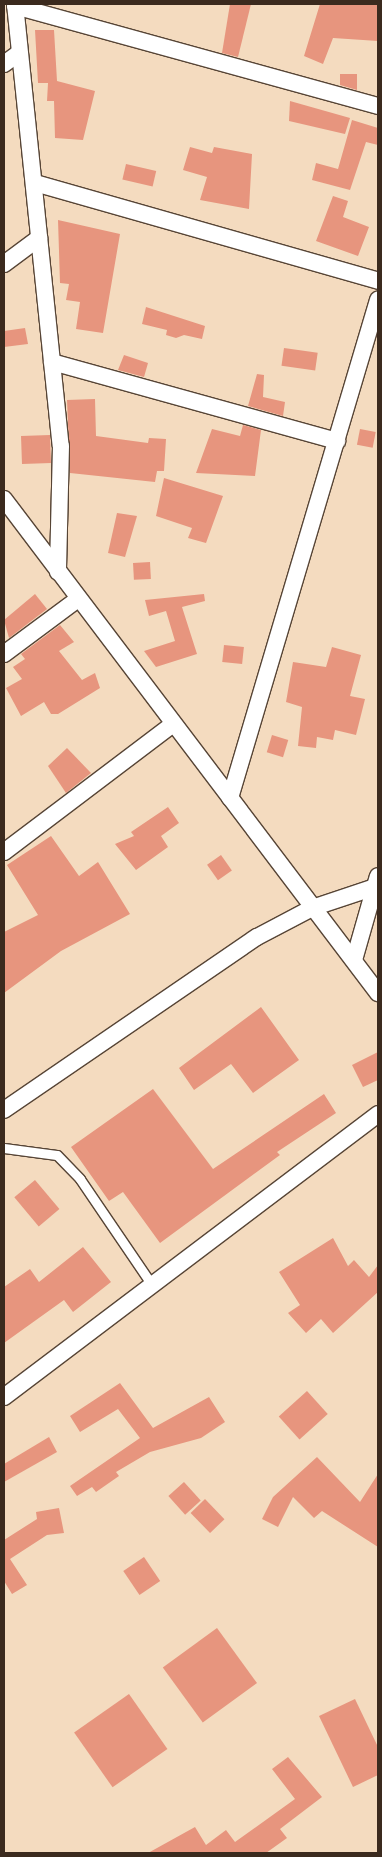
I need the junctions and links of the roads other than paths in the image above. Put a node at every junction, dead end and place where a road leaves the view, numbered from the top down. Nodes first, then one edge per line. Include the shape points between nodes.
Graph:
1 (15, 5) edge
2 (19, 53) junction
3 (4, 64) edge
4 (378, 106) edge
5 (35, 183) junction
6 (39, 238) junction
7 (4, 264) edge
8 (378, 281) edge
9 (378, 300) edge
10 (52, 362) junction
11 (337, 441) junction
12 (4, 499) edge
13 (58, 572) junction
14 (78, 599) junction
15 (4, 654) edge
16 (172, 725) junction
17 (230, 798) junction
18 (4, 852) edge
19 (377, 882) edge
20 (312, 908) junction
21 (354, 960) junction
22 (373, 978) edge
23 (378, 993) edge
24 (4, 1110) edge
25 (378, 1114) edge
26 (4, 1148) edge
27 (152, 1285) junction
28 (4, 1397) edge

1 - 2 street
1 - 4 street
2 - 3 street
2 - 5 street
5 - 6 street
5 - 8 street
6 - 7 street
6 - 10 street
9 - 11 street
10 - 11 street
10 - 13 street via 61,446
11 - 17 street
12 - 13 street
13 - 14 street
14 - 15 street
14 - 16 street
16 - 17 street
16 - 18 street
17 - 20 street
19 - 20 street
19 - 21 street
20 - 21 street
20 - 24 street via 205,969
21 - 22 street
22 - 23 street
25 - 27 street
26 - 27 lane via 57,1154 80,1179
27 - 28 street

